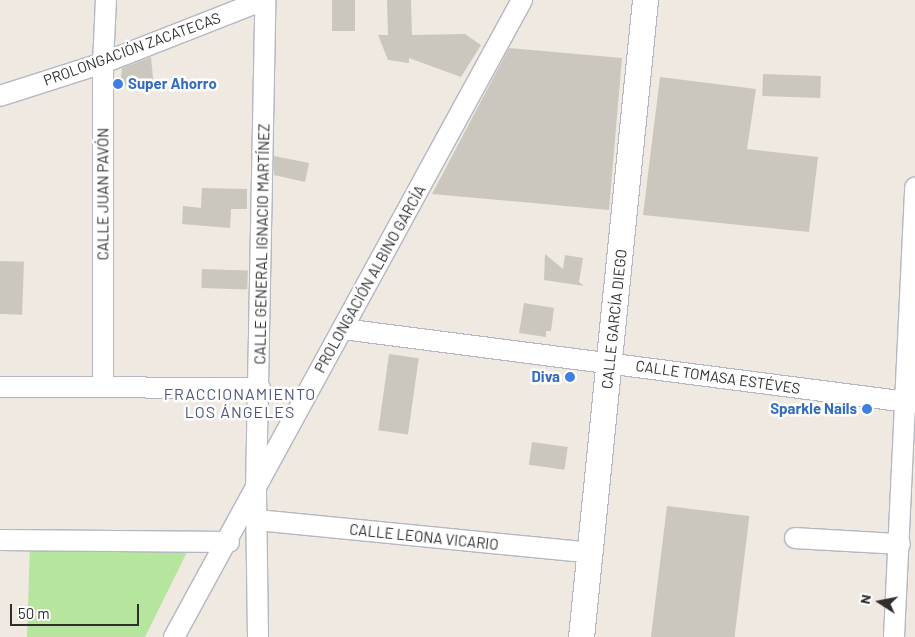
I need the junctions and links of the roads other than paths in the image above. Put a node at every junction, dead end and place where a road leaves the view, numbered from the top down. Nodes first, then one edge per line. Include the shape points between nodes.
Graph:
1 (106, 0) edge
2 (264, 0) edge
3 (525, 0) edge
4 (645, 0) edge
5 (103, 63) junction
6 (0, 96) edge
7 (915, 187) edge
8 (343, 329) junction
9 (610, 362) junction
10 (0, 387) edge
11 (103, 387) junction
12 (260, 388) junction
13 (909, 403) edge
14 (256, 490) junction
15 (257, 520) junction
16 (795, 538) dead end
17 (0, 540) edge
18 (229, 542) junction
19 (900, 544) junction
20 (592, 553) junction
21 (174, 637) edge
22 (258, 637) edge
23 (581, 637) edge
24 (894, 637) edge

1 - 5 street, CALLE JUAN PAVÓN
2 - 5 street, PROLONGACIÓN ZACATECAS
2 - 12 street, CALLE GENERAL IGNACIO MARTÍNEZ
3 - 8 street, PROLONGACIÓN ALBINO GARCÍA
4 - 9 street, CALLE GARCÍA DIEGO
5 - 6 street, PROLONGACIÓN ZACATECAS
5 - 11 street, CALLE JUAN PAVÓN
7 - 13 street
8 - 9 street, CALLE TOMASA ESTÉVES
8 - 14 street, PROLONGACIÓN ALBINO GARCÍA
9 - 13 street, CALLE TOMASA ESTÉVES
9 - 20 street, CALLE GARCÍA DIEGO
10 - 11 street
11 - 12 street
12 - 14 street, CALLE GENERAL IGNACIO MARTÍNEZ
13 - 19 street
14 - 15 street, CALLE GENERAL IGNACIO MARTÍNEZ
14 - 18 street, PROLONGACIÓN ALBINO GARCÍA
15 - 20 street, CALLE LEONA VICARIO
15 - 22 street, CALLE GENERAL IGNACIO MARTÍNEZ
16 - 19 street
17 - 18 street
18 - 21 street, PROLONGACIÓN ALBINO GARCÍA
19 - 24 street
20 - 23 street, CALLE GARCÍA DIEGO

